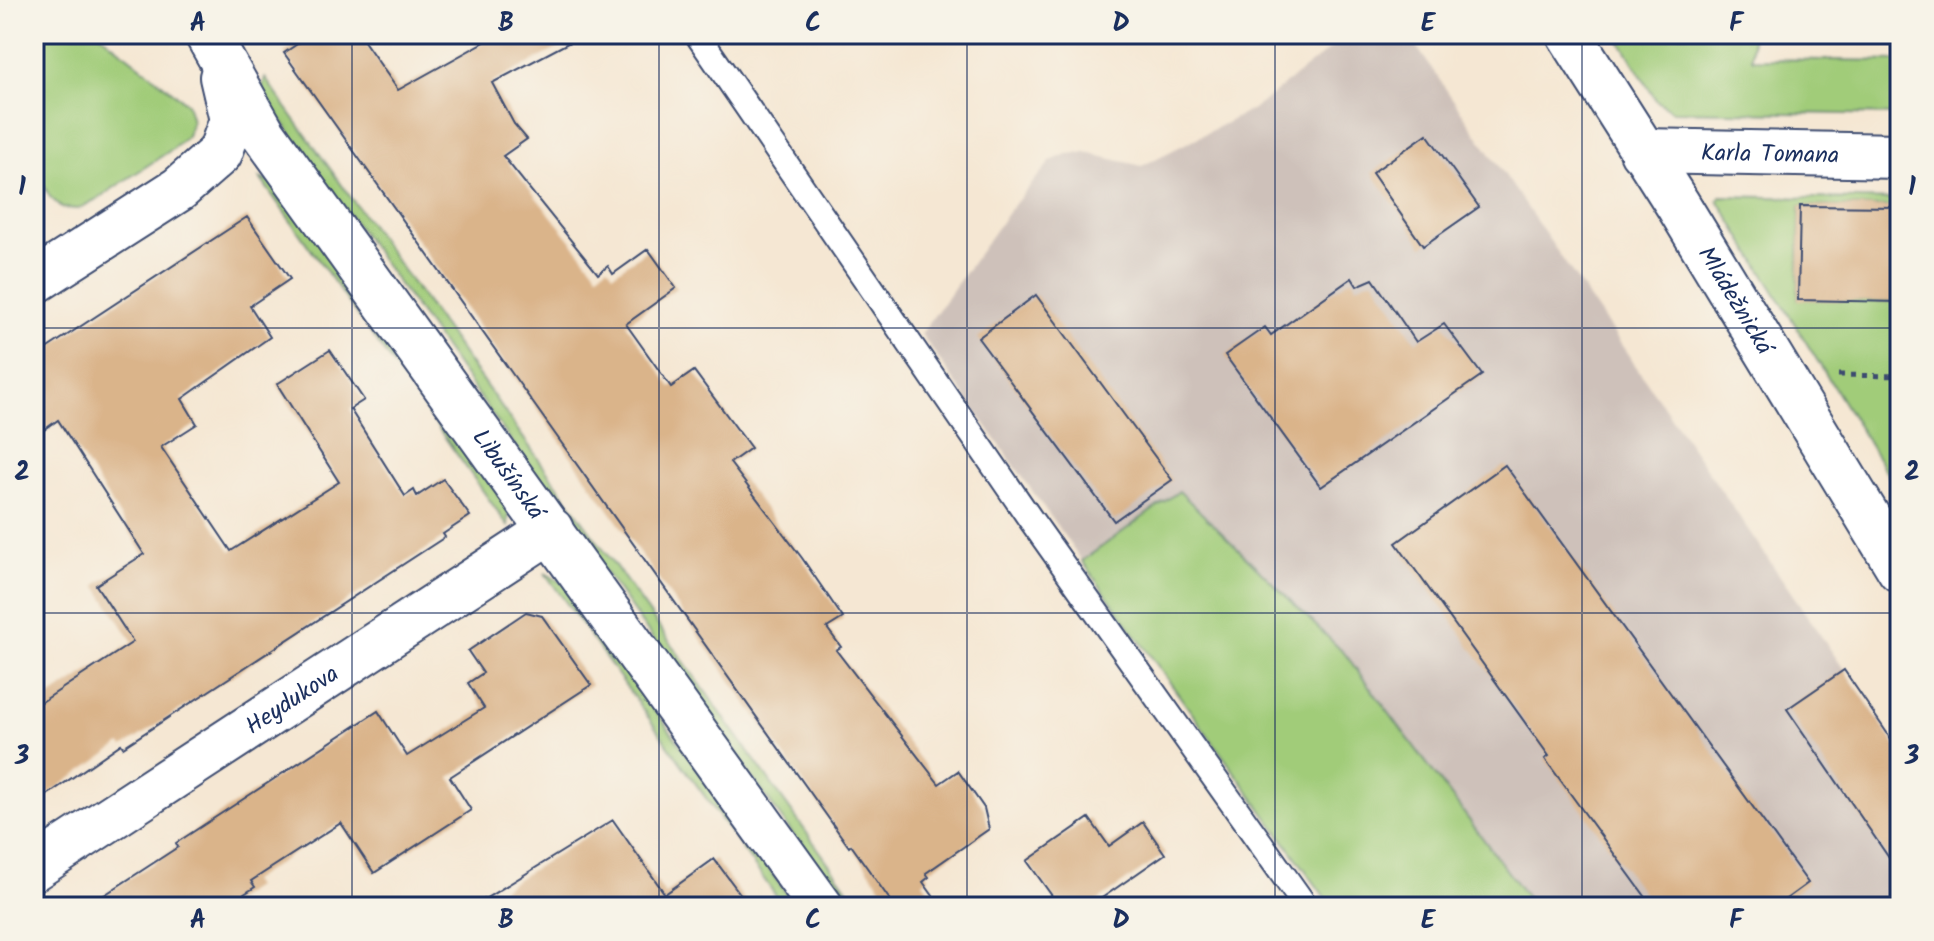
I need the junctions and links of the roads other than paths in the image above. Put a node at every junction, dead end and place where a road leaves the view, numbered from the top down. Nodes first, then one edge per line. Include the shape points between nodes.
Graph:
1 (205, 34) edge
2 (697, 34) edge
3 (1569, 34) edge
4 (1642, 151) junction
5 (220, 153) junction
6 (1900, 156) edge
7 (290, 167) junction
8 (44, 264) edge
9 (551, 530) junction
10 (1900, 570) edge
11 (34, 868) edge
12 (821, 907) edge
13 (1306, 907) edge

1 - 5 street via 232,120
1 - 7 street, Libušínská via 263,133
2 - 13 lane via 1031,520
3 - 4 street, Mládežnická
4 - 6 street, Karla Tomana
4 - 10 street, Mládežnická
5 - 7 street
5 - 8 street via 179,189
7 - 9 street, Libušínská
9 - 11 street, Heydukova
9 - 12 street, Libušínská

